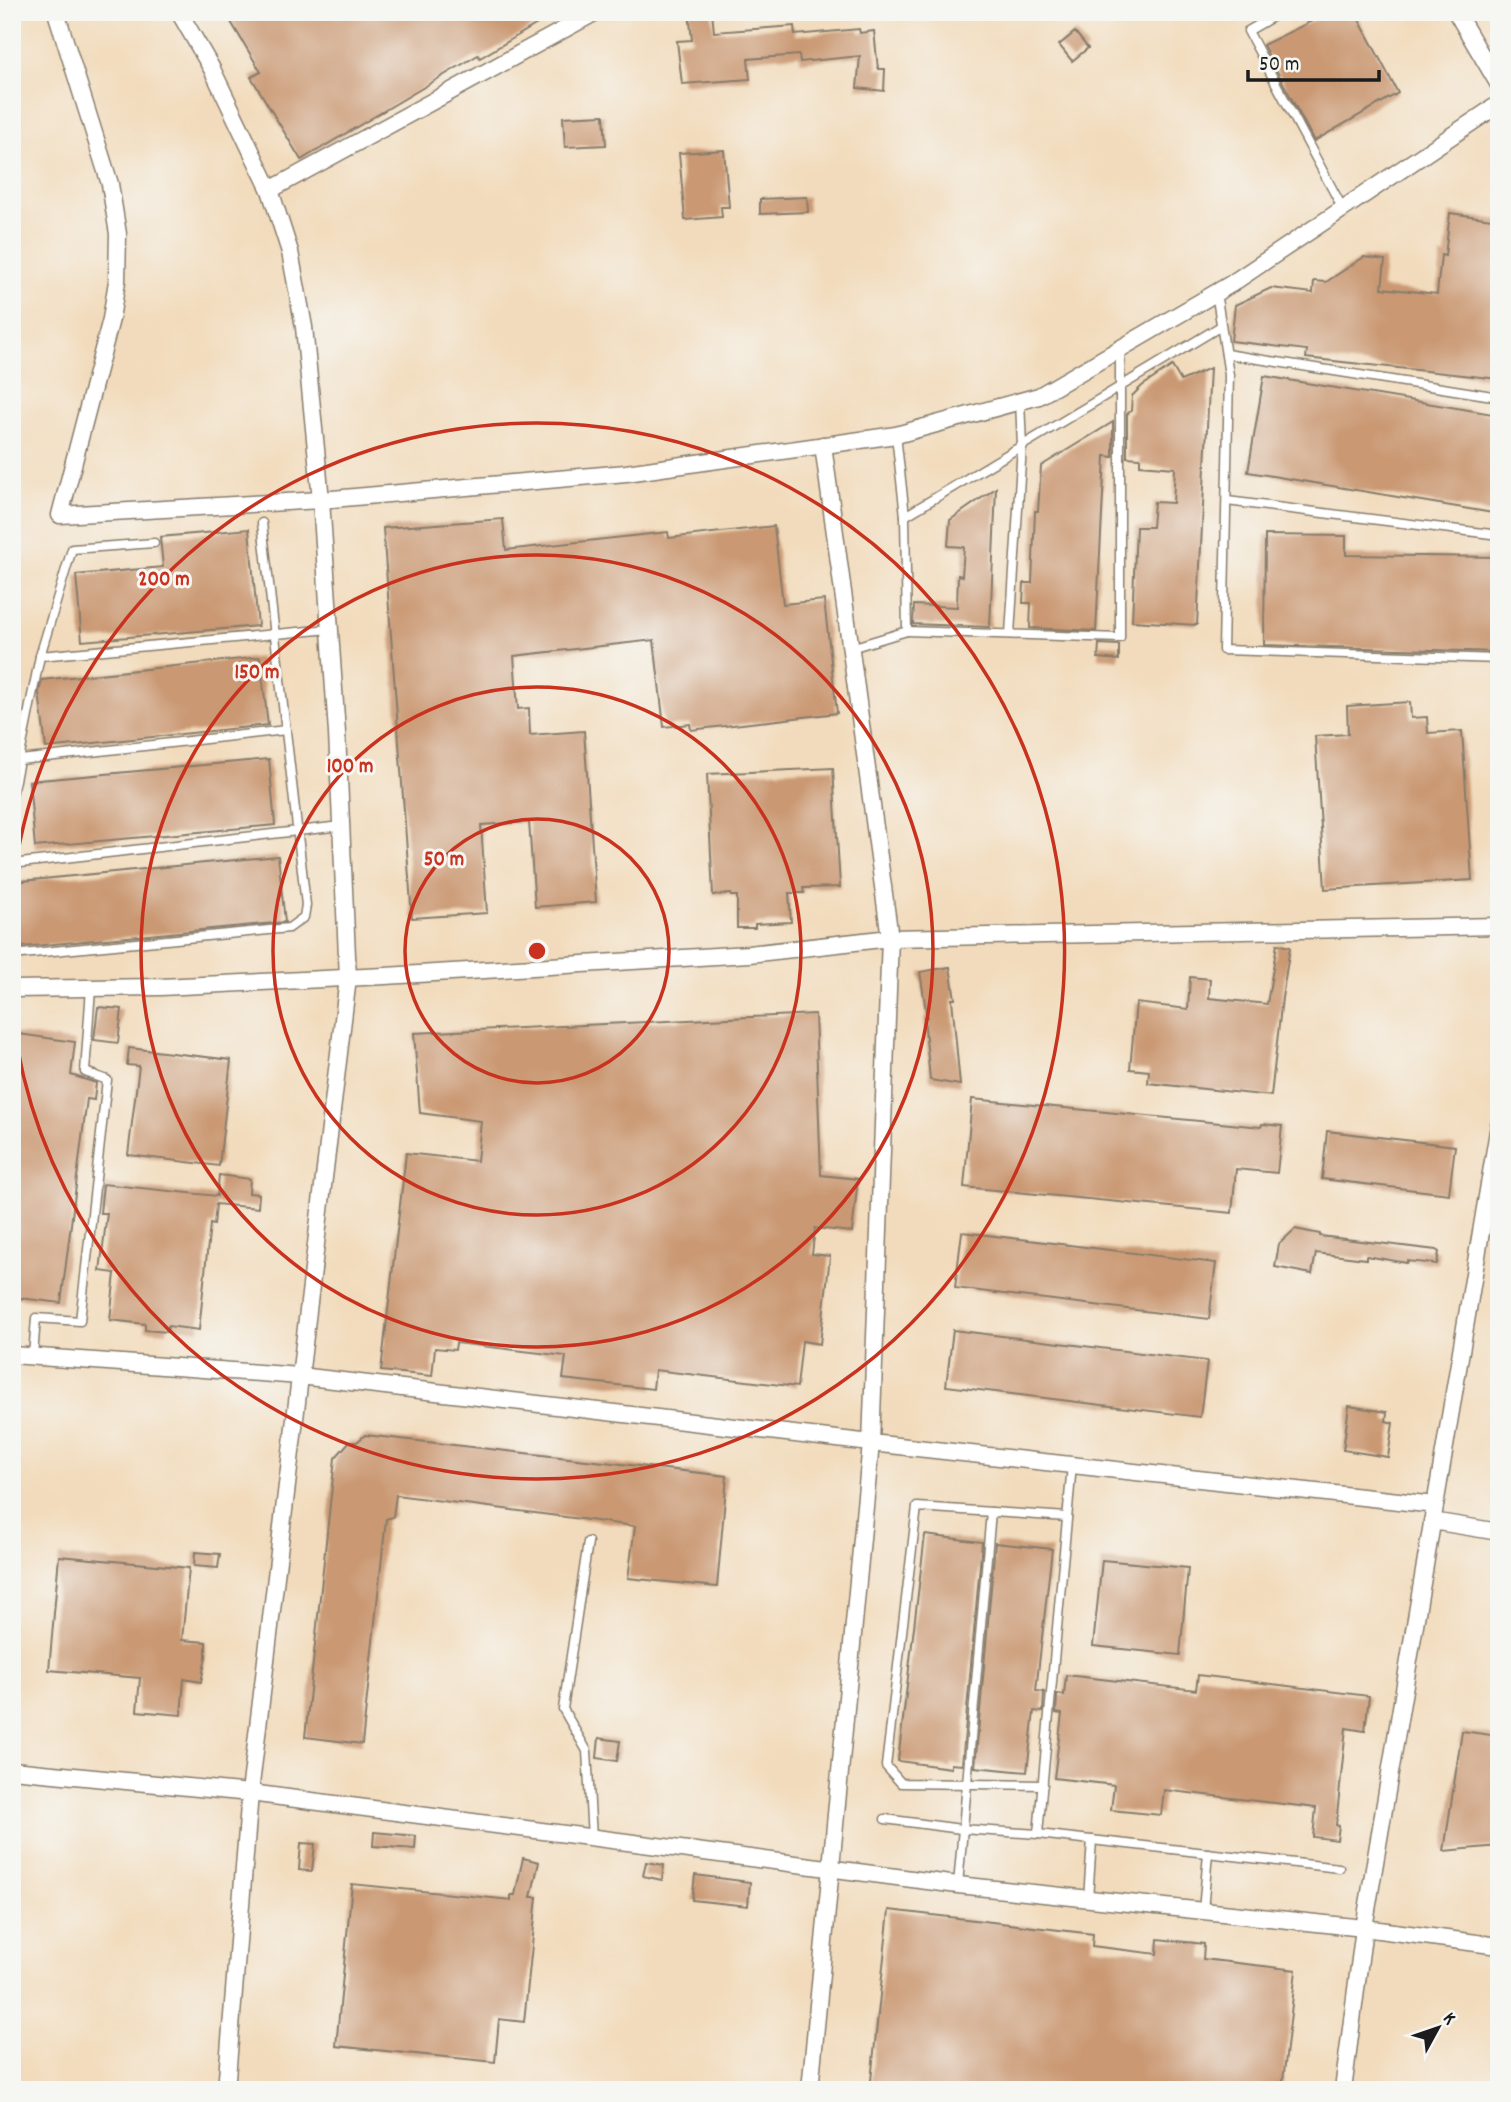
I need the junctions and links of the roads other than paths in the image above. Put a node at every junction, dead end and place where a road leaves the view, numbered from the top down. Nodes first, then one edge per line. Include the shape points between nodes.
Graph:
1 (55, 12) edge
2 (179, 12) edge
3 (596, 12) edge
4 (1281, 12) edge
5 (1456, 12) edge
6 (1499, 85) edge
7 (1499, 104) edge
8 (270, 190) junction
9 (1343, 209) junction
10 (1216, 292) junction
11 (1221, 326) junction
12 (1120, 349) junction
13 (1226, 354) junction
14 (1120, 387) junction
15 (1499, 397) edge
16 (1020, 401) junction
17 (896, 435) junction
18 (824, 445) junction
19 (1022, 446) junction
20 (321, 500) junction
21 (1227, 501) junction
22 (905, 516) junction
23 (262, 523) dead end
24 (1499, 535) edge
25 (154, 543) dead end
26 (330, 629) junction
27 (907, 631) junction
28 (275, 633) junction
29 (1010, 635) junction
30 (851, 648) junction
31 (40, 656) junction
32 (1499, 659) edge
33 (286, 730) junction
34 (20, 760) junction
35 (12, 795) edge
36 (341, 826) junction
37 (298, 830) junction
38 (12, 863) edge
39 (1499, 926) edge
40 (890, 938) junction
41 (12, 955) edge
42 (348, 978) junction
43 (91, 988) junction
44 (12, 989) edge
45 (1499, 1125) edge
46 (12, 1355) edge
47 (33, 1356) junction
48 (300, 1376) junction
49 (871, 1443) junction
50 (1072, 1465) junction
51 (991, 1512) junction
52 (1433, 1513) junction
53 (1067, 1517) junction
54 (1499, 1532) edge
55 (588, 1542) dead end
56 (12, 1770) edge
57 (966, 1784) junction
58 (1043, 1785) junction
59 (250, 1793) junction
60 (885, 1819) dead end
61 (961, 1829) junction
62 (1038, 1834) junction
63 (592, 1838) junction
64 (1092, 1840) junction
65 (1208, 1853) junction
66 (1339, 1868) dead end
67 (832, 1869) junction
68 (958, 1885) junction
69 (1088, 1899) junction
70 (1203, 1911) junction
71 (1364, 1927) junction
72 (1499, 1947) edge
73 (226, 2090) edge
74 (810, 2090) edge
75 (1343, 2090) edge

1 - 20 street via 110,184 118,233 111,319 60,515
2 - 8 street
3 - 8 street
4 - 9 lane via 1248,30
5 - 6 street
7 - 9 street
8 - 20 street via 290,252 304,327
9 - 10 street
10 - 11 lane
10 - 12 street
11 - 13 lane
11 - 14 lane
12 - 14 lane
12 - 16 street via 1039,396
13 - 15 lane
13 - 21 lane
14 - 19 lane
14 - 29 lane via 1120,638
16 - 17 street
16 - 19 lane
17 - 18 street
17 - 22 lane
18 - 20 street via 626,473
18 - 30 street
19 - 22 lane
19 - 29 lane
20 - 26 street
21 - 24 lane
21 - 32 lane via 1223,650
22 - 27 lane
23 - 28 lane
25 - 31 lane via 72,549
26 - 28 lane
26 - 36 street
27 - 29 lane
27 - 30 lane
28 - 31 lane
28 - 33 lane
30 - 40 street
31 - 34 lane
33 - 34 lane
33 - 37 lane
34 - 35 lane
36 - 37 lane
36 - 42 street
37 - 38 lane
37 - 41 lane via 306,905 295,926
39 - 40 street
40 - 42 street via 749,954
40 - 49 street
42 - 43 street
42 - 48 street
43 - 44 street
43 - 47 lane via 85,1072 107,1080 80,1321 36,1318
45 - 52 street
46 - 47 street
47 - 48 street
48 - 49 street
48 - 59 street
49 - 50 street
49 - 67 street
50 - 52 street
50 - 53 lane
51 - 53 lane
51 - 57 lane
51 - 57 lane via 918,1507 886,1766 901,1783
52 - 54 street
52 - 71 street
53 - 58 lane
55 - 63 lane via 563,1709 587,1751
56 - 59 street
57 - 58 lane
57 - 61 lane
58 - 62 lane
59 - 63 street
59 - 73 street
60 - 61 lane
61 - 62 lane
61 - 68 lane
62 - 64 lane
63 - 67 street
64 - 65 lane
64 - 69 lane
65 - 66 lane
65 - 70 lane
67 - 68 street
67 - 74 street
68 - 69 street
69 - 70 street
70 - 71 street
71 - 72 street
71 - 75 street

